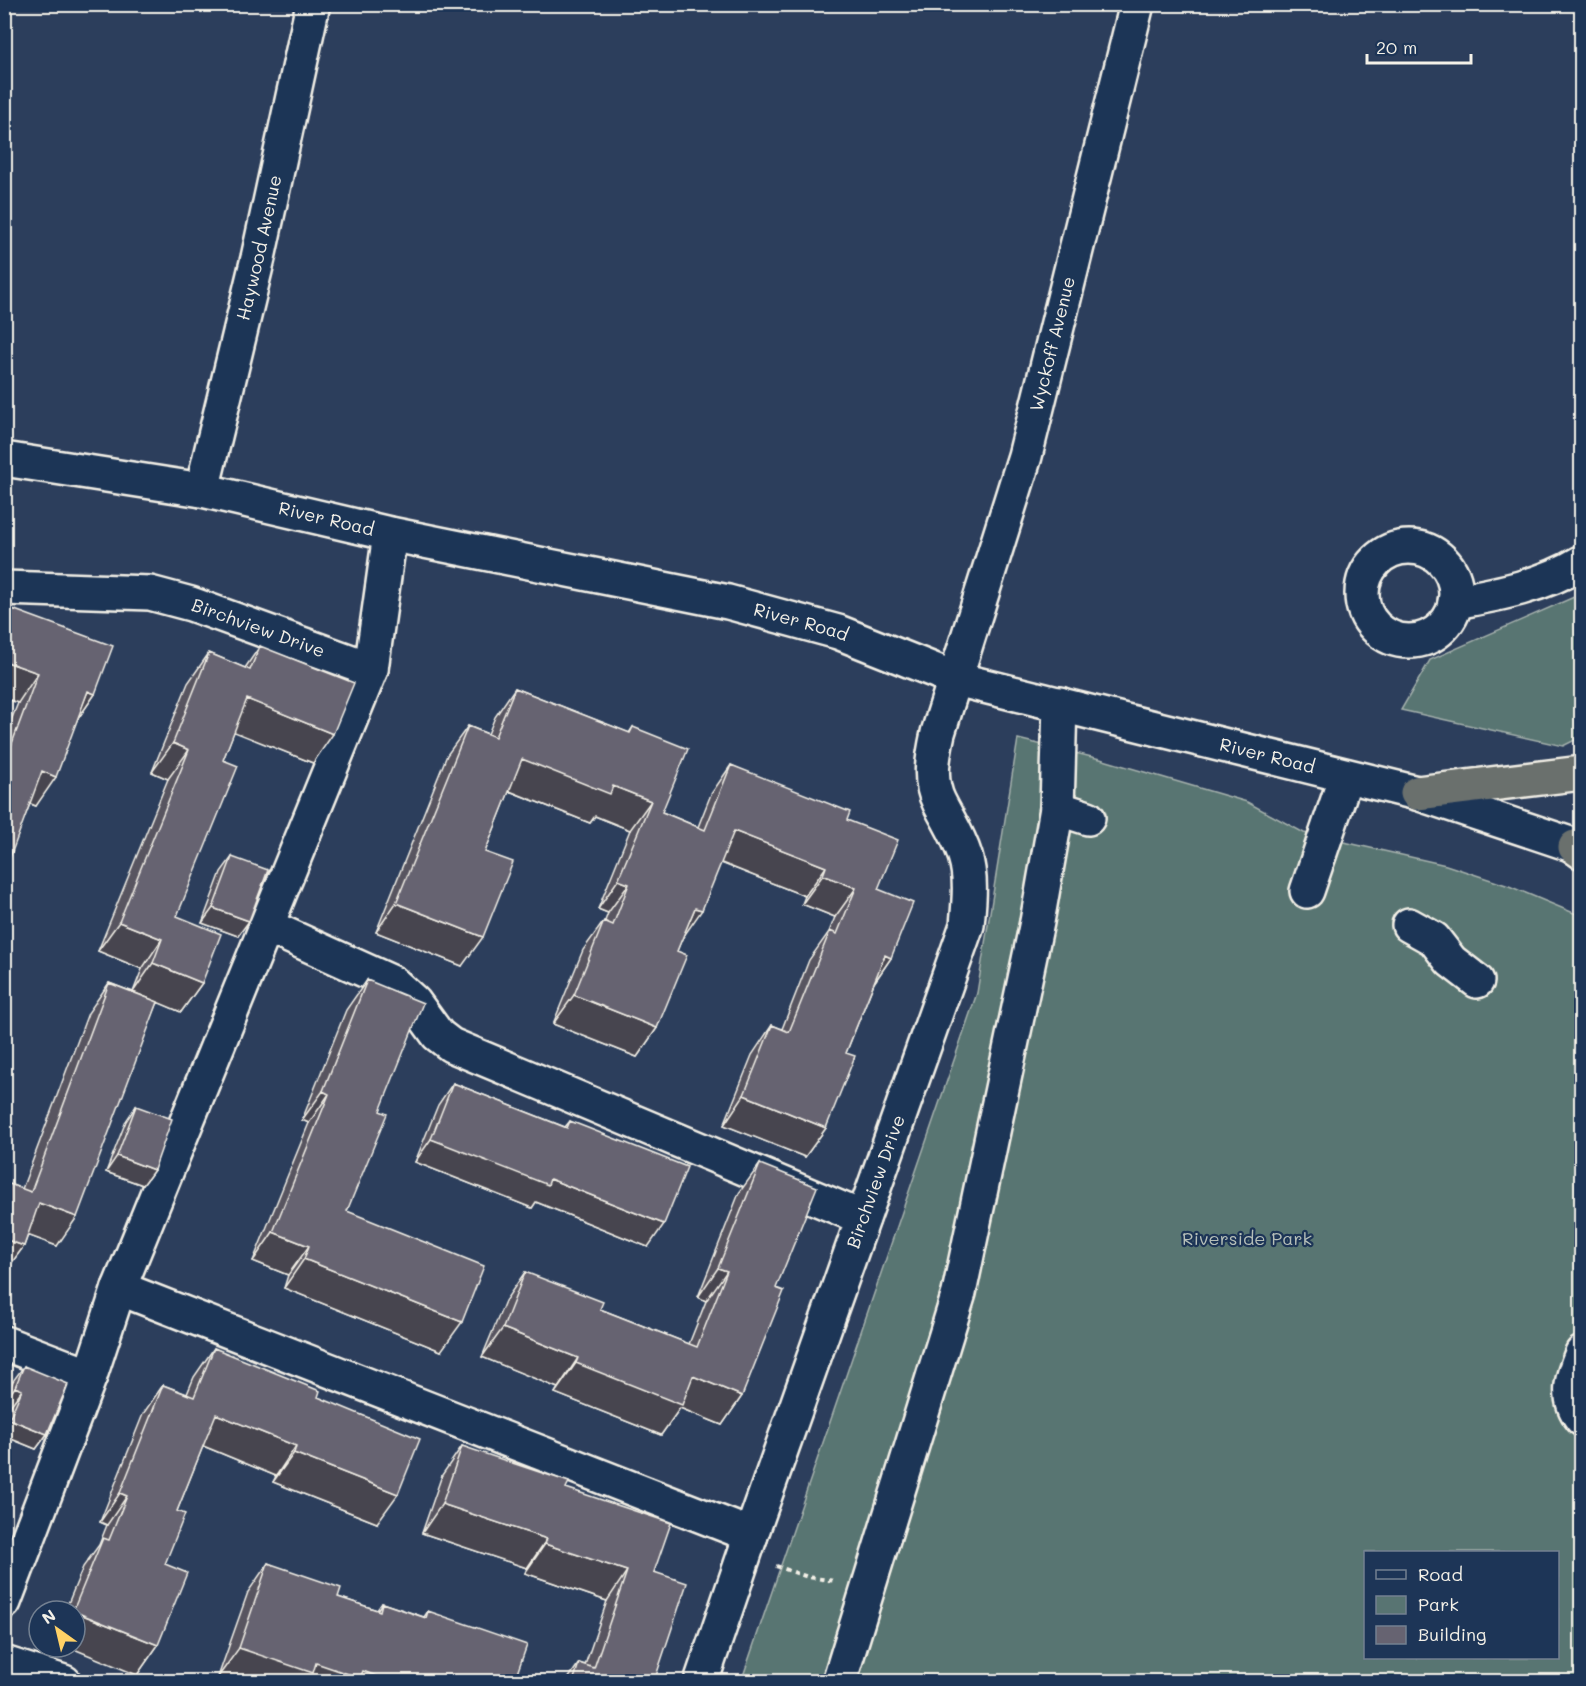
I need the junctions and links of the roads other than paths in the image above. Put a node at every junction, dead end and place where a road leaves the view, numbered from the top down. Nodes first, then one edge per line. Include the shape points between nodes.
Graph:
1 (313, 4) edge
2 (1137, 4) edge
3 (4, 459) edge
4 (202, 490) junction
5 (390, 534) junction
6 (1581, 562) edge
7 (4, 588) edge
8 (1455, 602) dead end
9 (372, 669) junction
10 (956, 679) junction
11 (1060, 704) junction
12 (1581, 773) edge
13 (1346, 776) junction
14 (1418, 793) junction
15 (1057, 808) junction
16 (1088, 818) dead end
17 (1579, 849) edge
18 (1307, 891) dead end
19 (1409, 925) dead end
20 (267, 926) junction
21 (1477, 981) dead end
22 (863, 1218) junction
23 (120, 1288) junction
24 (4, 1343) edge
25 (1581, 1353) edge
26 (90, 1376) junction
27 (1581, 1419) edge
28 (747, 1545) junction
29 (4, 1602) edge
30 (4, 1664) edge
31 (64, 1682) edge
32 (701, 1682) edge
33 (839, 1682) edge

1 - 4 street, Haywood Avenue
2 - 10 street, Wyckoff Avenue via 1025,456
3 - 4 street, River Road
4 - 5 street, River Road
5 - 9 street
5 - 10 street, River Road via 728,602 838,632
6 - 8 street via 1513,591
7 - 9 street, Birchview Drive via 150,593 191,603
9 - 20 street
10 - 11 street, River Road
10 - 22 street, Birchview Drive via 938,733 933,780 938,800 960,838 966,859 970,890 967,926
11 - 13 street, River Road
11 - 15 street
12 - 14 highway
13 - 14 street, River Road
13 - 18 street
14 - 17 street, River Road
15 - 16 street
15 - 33 street via 959,1293
19 - 21 street via 1434,939 1451,961
20 - 22 street via 393,983 451,1046
20 - 23 street
22 - 28 street, Birchview Drive
23 - 26 street
23 - 28 street
24 - 26 street
25 - 27 street via 1570,1382
26 - 29 street
28 - 32 street, Birchview Drive
30 - 31 street

